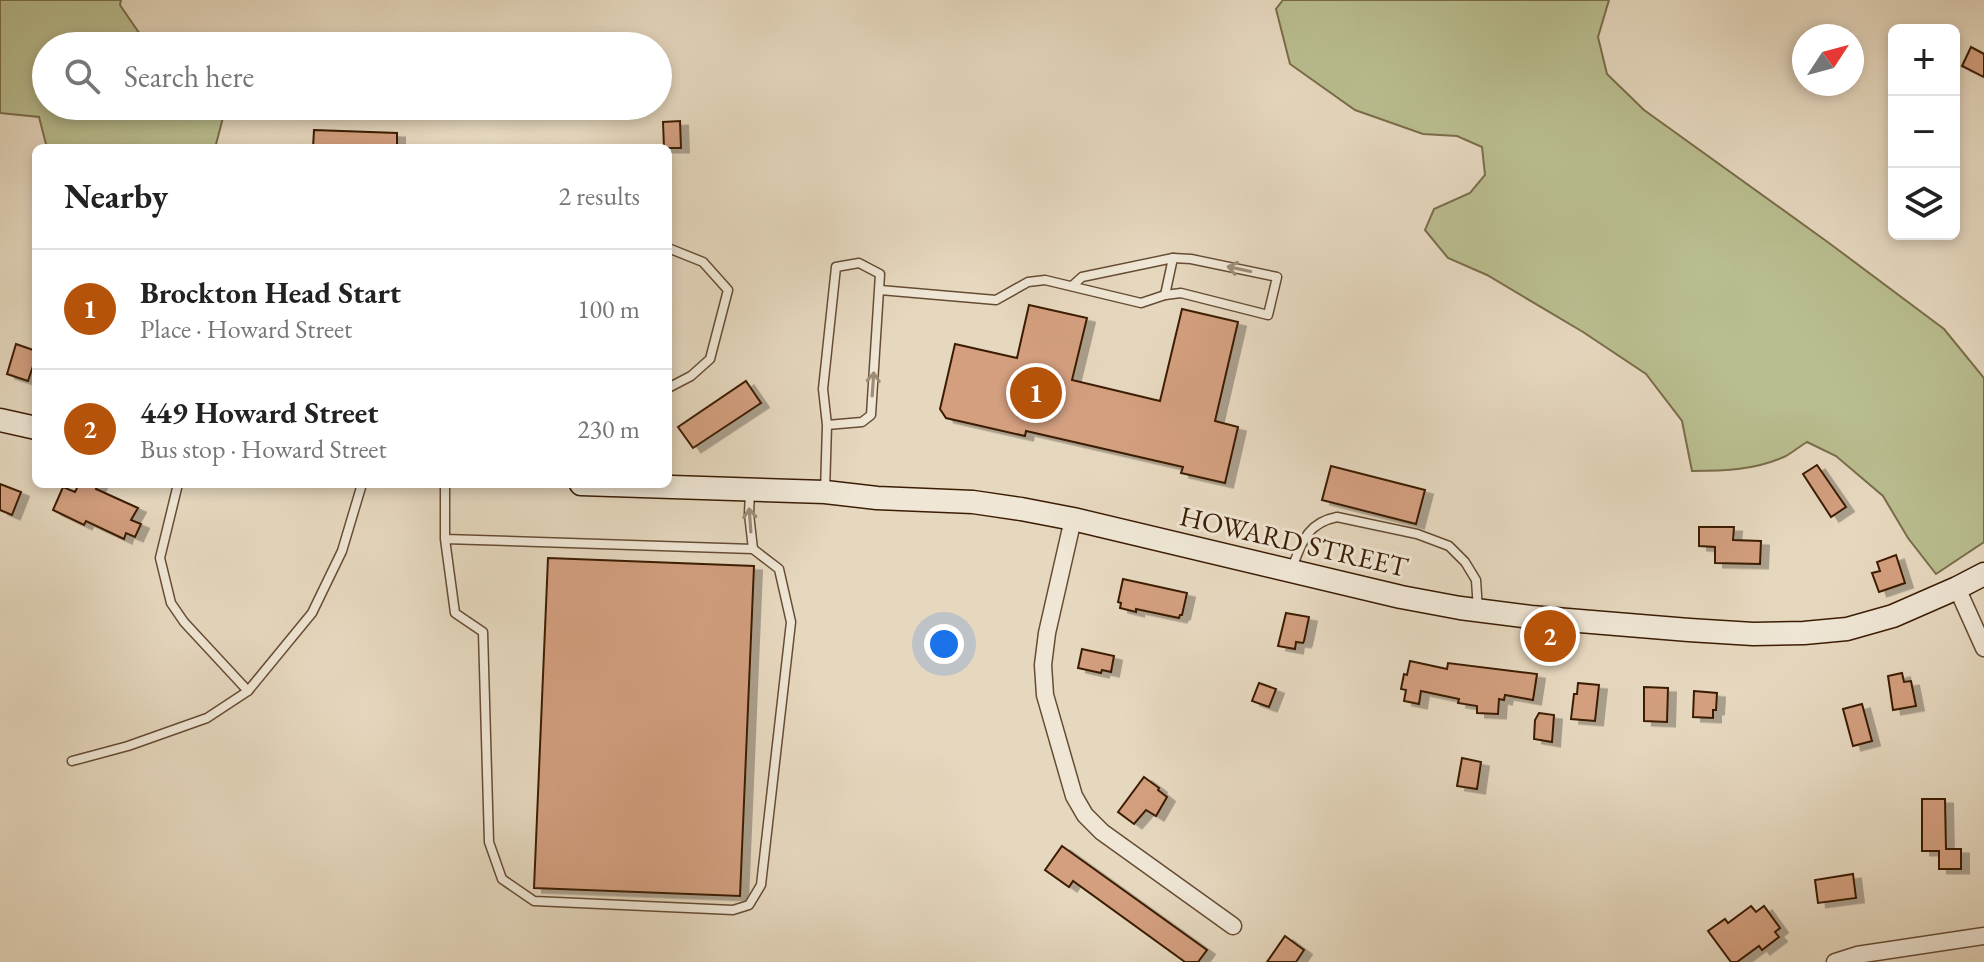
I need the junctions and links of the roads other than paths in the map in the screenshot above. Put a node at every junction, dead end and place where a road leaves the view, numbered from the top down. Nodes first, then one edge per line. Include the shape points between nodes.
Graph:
1 (672, 250) edge
2 (1173, 258) junction
3 (1072, 286) junction
4 (880, 290) junction
5 (1165, 295) junction
6 (672, 386) edge
7 (0, 420) edge
8 (827, 425) junction
9 (32, 427) edge
10 (672, 487) edge
11 (177, 488) edge
12 (361, 488) edge
13 (445, 488) edge
14 (750, 491) junction
15 (825, 492) junction
16 (1073, 519) junction
17 (445, 539) junction
18 (753, 549) junction
19 (1291, 571) junction
20 (1984, 574) edge
21 (1957, 588) junction
22 (1479, 611) junction
23 (1984, 648) edge
24 (248, 691) junction
25 (72, 761) dead end
26 (1233, 926) dead end
27 (1984, 936) edge
28 (1835, 962) edge

1 - 6 lane via 703,262 728,290 710,359
2 - 3 lane via 1082,277
2 - 5 lane
5 -> 2 lane via 1181,293 1268,315 1277,277
3 - 4 lane via 1028,282 996,300
3 - 5 lane via 1141,303
8 -> 4 lane via 862,422 871,415
4 - 8 lane via 880,274 859,263 836,267 823,389
7 - 9 main road
8 - 15 lane
10 - 14 main road, HOWARD STREET
11 - 24 lane via 160,558 171,603
12 - 24 lane via 342,551 312,613
13 - 17 lane
14 - 15 main road, HOWARD STREET
18 -> 14 lane
15 - 16 main road, HOWARD STREET via 973,502
16 - 19 main road, HOWARD STREET
16 - 26 street via 1043,665 1045,695 1074,796 1102,832
17 - 18 lane
17 - 18 lane via 455,613 483,632 489,842 502,879 534,901 733,910 749,905 761,885 791,622 779,569
19 - 22 main road, HOWARD STREET
19 - 22 lane via 1303,541 1327,519 1417,534 1449,546 1465,562 1476,580
20 - 21 main road, HOWARD STREET
21 - 22 main road, HOWARD STREET via 1893,616 1847,629 1804,633 1689,630
21 - 23 street
24 - 25 lane via 207,718
27 - 28 street

